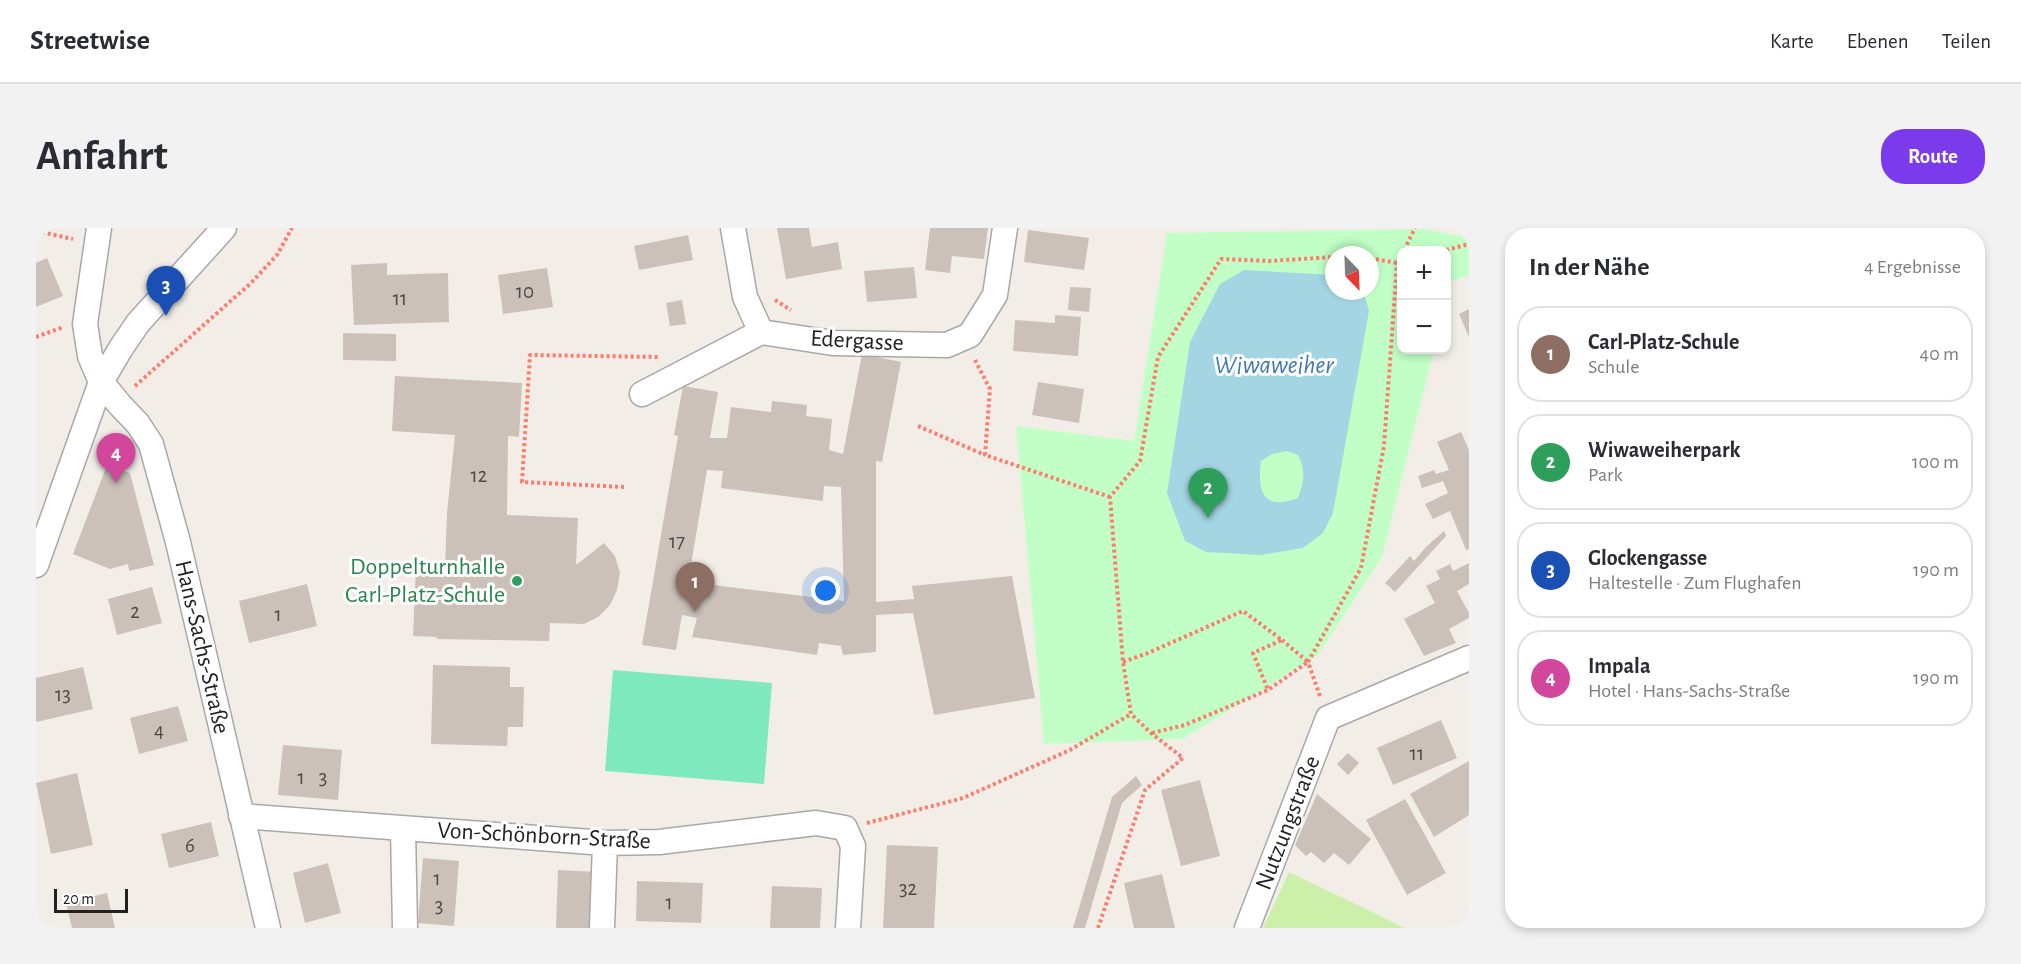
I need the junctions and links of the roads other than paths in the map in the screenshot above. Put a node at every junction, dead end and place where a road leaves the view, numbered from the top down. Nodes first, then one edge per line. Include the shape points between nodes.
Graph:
1 (99, 228) edge
2 (224, 228) edge
3 (734, 228) edge
4 (1005, 228) edge
5 (761, 332) junction
6 (101, 382) junction
7 (642, 394) dead end
8 (36, 565) edge
9 (1469, 658) edge
10 (241, 816) junction
11 (403, 830) junction
12 (605, 843) junction
13 (268, 928) edge
14 (405, 928) edge
15 (602, 928) edge
16 (848, 928) edge
17 (1247, 928) edge

1 - 6 street, Hans-Sachs-Straße via 85,324 90,356
2 - 6 street via 138,323
3 - 5 street via 745,297
4 - 5 street, Edergasse via 995,295 970,335 946,345 833,343
5 - 7 street
6 - 8 street
6 - 10 street, Hans-Sachs-Straße via 150,444 178,542
9 - 17 street, Nutzungstraße via 1328,718
10 - 11 street, Von-Schönborn-Straße
10 - 13 street, Hans-Sachs-Straße
11 - 12 street, Von-Schönborn-Straße
11 - 14 street
12 - 15 street
12 - 16 street, Von-Schönborn-Straße via 659,842 816,823 845,828 853,846

